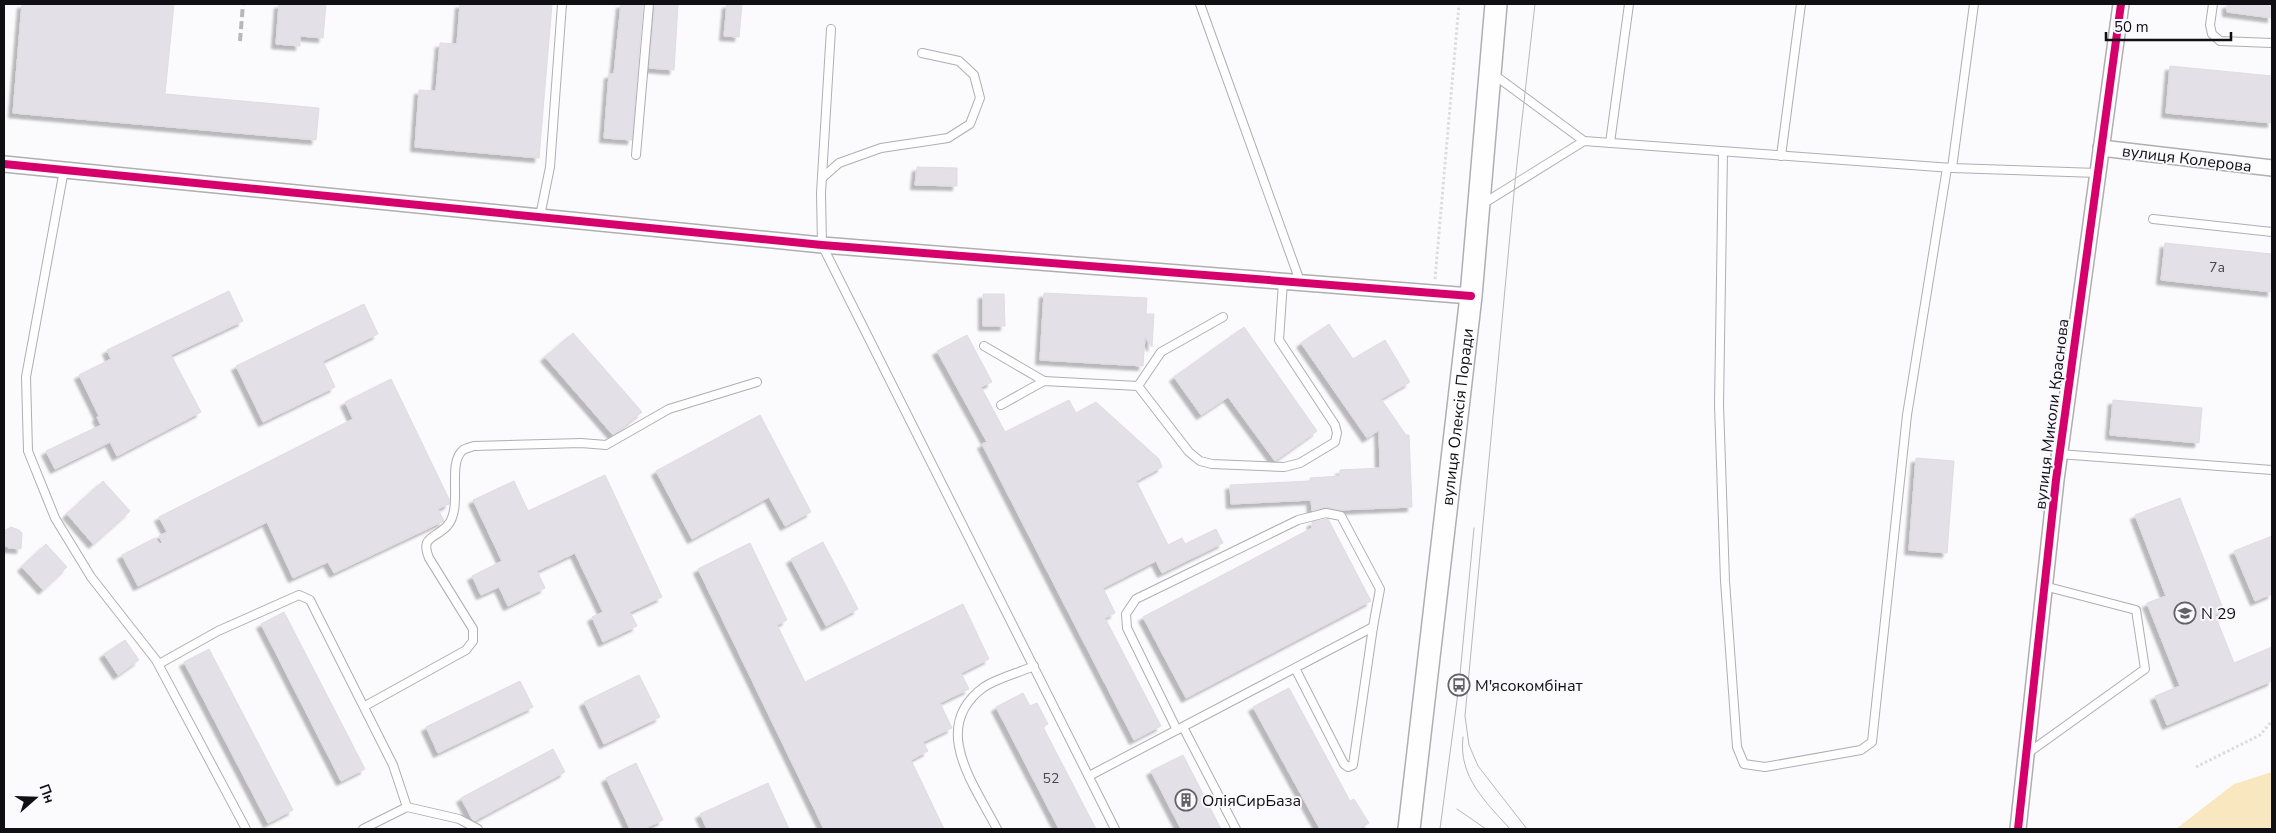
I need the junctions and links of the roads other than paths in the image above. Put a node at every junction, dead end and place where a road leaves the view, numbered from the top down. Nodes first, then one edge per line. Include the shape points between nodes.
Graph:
1 (562, 4) edge
2 (649, 4) edge
3 (1200, 4) edge
4 (1496, 4) edge
5 (1629, 4) edge
6 (1801, 4) edge
7 (1974, 4) edge
8 (2121, 4) edge
9 (2213, 4) edge
10 (831, 30) dead end
11 (2272, 43) edge
12 (922, 53) dead end
13 (1491, 73) junction
14 (1584, 141) junction
15 (1610, 143) junction
16 (2101, 148) junction
17 (1724, 152) junction
18 (636, 155) dead end
19 (1780, 156) junction
20 (4, 164) edge
21 (1950, 168) junction
22 (2272, 168) edge
23 (64, 170) junction
24 (2097, 173) junction
25 (822, 178) junction
26 (1478, 207) junction
27 (540, 216) junction
28 (2153, 219) dead end
29 (2272, 232) edge
30 (822, 245) junction
31 (1283, 282) junction
32 (1301, 284) junction
33 (1471, 296) junction
34 (1223, 317) dead end
35 (984, 346) dead end
36 (1044, 381) junction
37 (758, 382) dead end
38 (1138, 386) junction
39 (1001, 405) dead end
40 (2059, 454) junction
41 (2272, 470) edge
42 (2044, 586) junction
43 (1373, 627) junction
44 (158, 664) junction
45 (1034, 666) junction
46 (1295, 668) junction
47 (365, 706) junction
48 (1180, 728) junction
49 (2026, 754) junction
50 (1088, 776) junction
51 (407, 807) junction
52 (246, 829) edge
53 (363, 829) edge
54 (478, 829) edge
55 (997, 829) edge
56 (1116, 829) edge
57 (1236, 829) edge
58 (1409, 829) edge
59 (2018, 829) edge

1 - 27 lane via 550,167
2 - 18 lane
3 - 32 lane
4 - 13 main road, вулиця Олексія Поради
5 - 15 lane
6 - 19 lane
7 - 21 lane
8 - 16 street, вулиця Миколи Краснова
9 - 11 lane via 2210,25 2212,34 2220,41
10 - 25 lane
12 - 25 lane via 959,60 974,74 980,98 970,124 948,138 881,148 839,163
13 - 14 lane
13 - 26 main road, вулиця Олексія Поради
14 - 15 lane
14 - 26 lane
15 - 17 lane
16 - 22 street, вулиця Колерова
16 - 24 street, вулиця Миколи Краснова
17 - 19 lane
17 - 21 lane via 1719,405 1736,747 1744,764 1765,767 1861,750 1872,742 1907,415
19 - 21 lane
20 - 23 street
21 - 24 lane
23 - 27 street
23 - 44 lane via 26,376 28,451 55,518 91,577
24 - 40 street, вулиця Миколи Краснова
25 - 30 lane
26 - 33 main road, вулиця Олексія Поради
27 - 30 street
28 - 29 lane
30 - 31 street
30 - 45 lane
31 - 32 street
31 - 38 lane via 1279,340 1335,425 1335,442 1300,463 1284,467 1200,461 1189,452
32 - 33 street
33 - 58 main road, вулиця Олексія Поради
34 - 38 lane via 1161,352
35 - 36 lane
36 - 38 lane
36 - 39 lane
37 - 47 lane via 668,409 606,445 474,446 463,450 458,459 454,514 448,526 428,539 425,549 474,629 473,641 466,650
40 - 41 lane
40 - 42 street, вулиця Миколи Краснова
42 - 49 street, вулиця Миколи Краснова
42 - 49 lane via 2136,610 2145,669
43 - 46 lane
43 - 46 lane via 1353,765 1348,767 1344,764
43 - 48 lane via 1380,588 1341,516 1326,513 1298,520 1136,599 1126,614 1126,628
44 - 47 lane via 218,631 299,595 310,600
44 - 52 lane
45 - 50 lane
45 - 55 lane via 986,686 970,700 960,718 957,742 962,761
46 - 48 lane
47 - 51 lane via 393,765
48 - 50 lane
48 - 57 lane
49 - 59 street, вулиця Миколи Краснова
50 - 56 lane
51 - 53 lane
51 - 54 lane via 459,819

